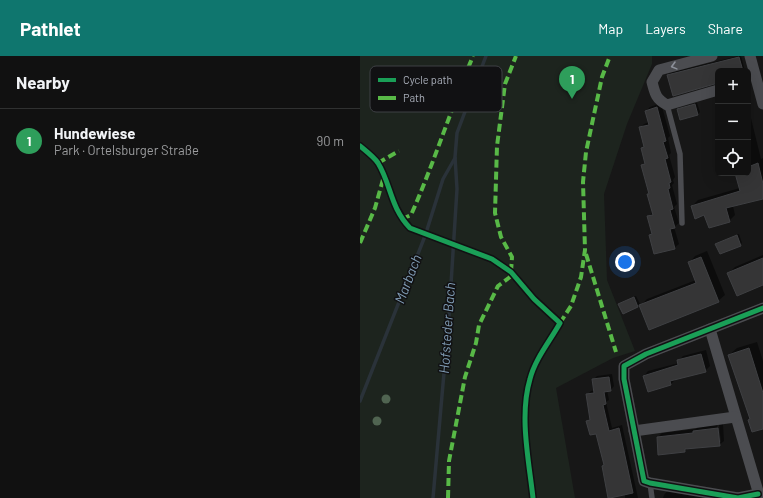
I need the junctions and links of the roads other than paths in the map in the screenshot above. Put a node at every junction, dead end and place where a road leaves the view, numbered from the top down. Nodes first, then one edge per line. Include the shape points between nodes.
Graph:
1 (712, 56) edge
2 (750, 56) edge
3 (752, 81) edge
4 (715, 91) edge
5 (763, 104) edge
6 (667, 105) junction
7 (682, 224) dead end
8 (763, 308) edge
9 (710, 329) junction
10 (735, 417) junction
11 (634, 431) junction
12 (650, 483) junction
13 (759, 496) edge
14 (652, 498) edge

1 -> 6 street via 659,70 652,82 656,96
2 - 3 street
3 - 5 street
4 - 6 street
6 - 7 lane via 680,154
8 - 9 street
9 - 10 street
9 - 11 street via 646,354 624,366
10 - 11 street
10 - 13 street
11 - 12 street via 644,481
12 - 13 street via 738,498
12 - 14 lane

